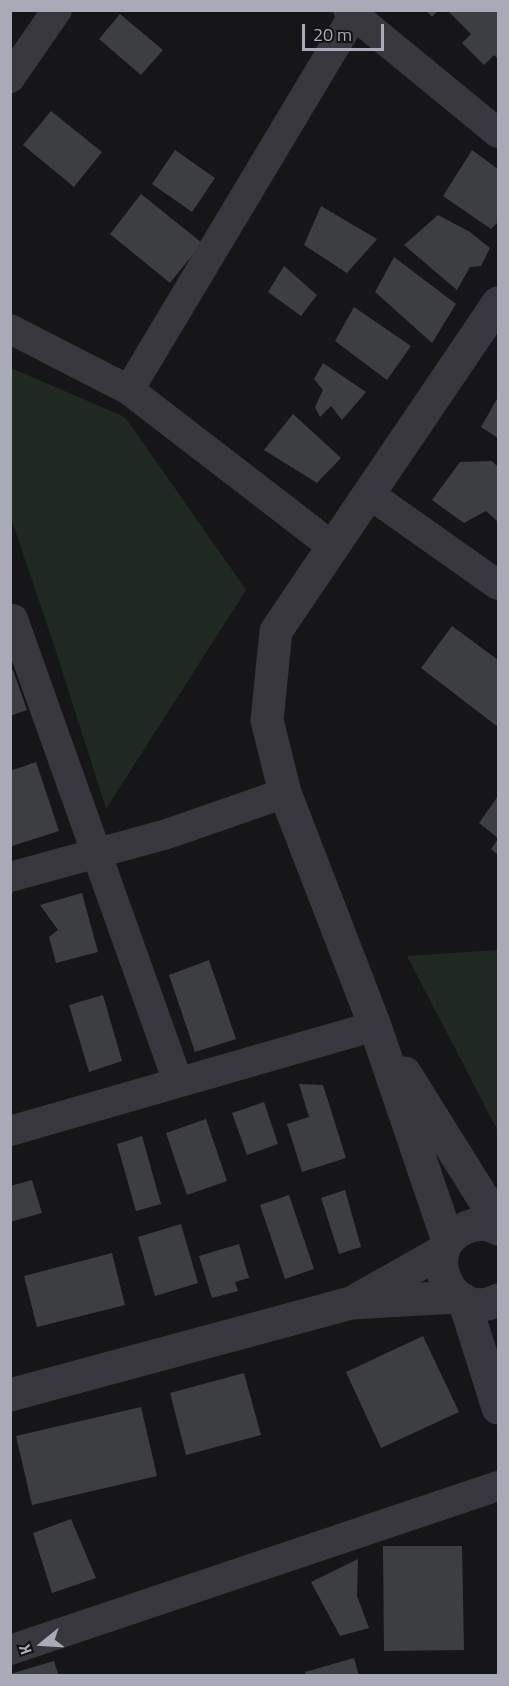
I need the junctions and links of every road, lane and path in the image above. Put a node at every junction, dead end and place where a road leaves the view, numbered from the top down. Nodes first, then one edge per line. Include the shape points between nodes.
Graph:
1 (57, 10) edge
2 (350, 13) edge
3 (10, 78) edge
4 (498, 133) edge
5 (498, 303) edge
6 (10, 329) edge
7 (129, 390) junction
8 (369, 494) junction
9 (333, 547) junction
10 (498, 585) edge
11 (10, 620) edge
12 (285, 793) junction
13 (96, 853) junction
14 (10, 877) edge
15 (375, 1026) junction
16 (178, 1083) junction
17 (10, 1131) edge
18 (498, 1222) edge
19 (498, 1229) edge
20 (446, 1246) junction
21 (460, 1298) junction
22 (498, 1300) edge
23 (351, 1303) junction
24 (10, 1395) edge
25 (498, 1408) edge
26 (498, 1486) edge
27 (10, 1650) edge

1 - 3 street
2 - 4 street
2 - 7 street
5 - 8 street
6 - 7 street
7 - 9 street
8 - 9 street
8 - 10 street
9 - 12 street via 276,631 267,720
11 - 13 street via 13,619
12 - 13 street via 167,834
12 - 15 street
13 - 14 street
13 - 16 street
15 - 16 street
15 - 18 street
15 - 20 street
16 - 17 street
19 - 20 street via 481,1224 469,1226
20 - 21 street via 441,1264 443,1276
20 - 23 street
21 - 22 street via 481,1304
21 - 23 street
21 - 25 street
23 - 24 street
26 - 27 street

